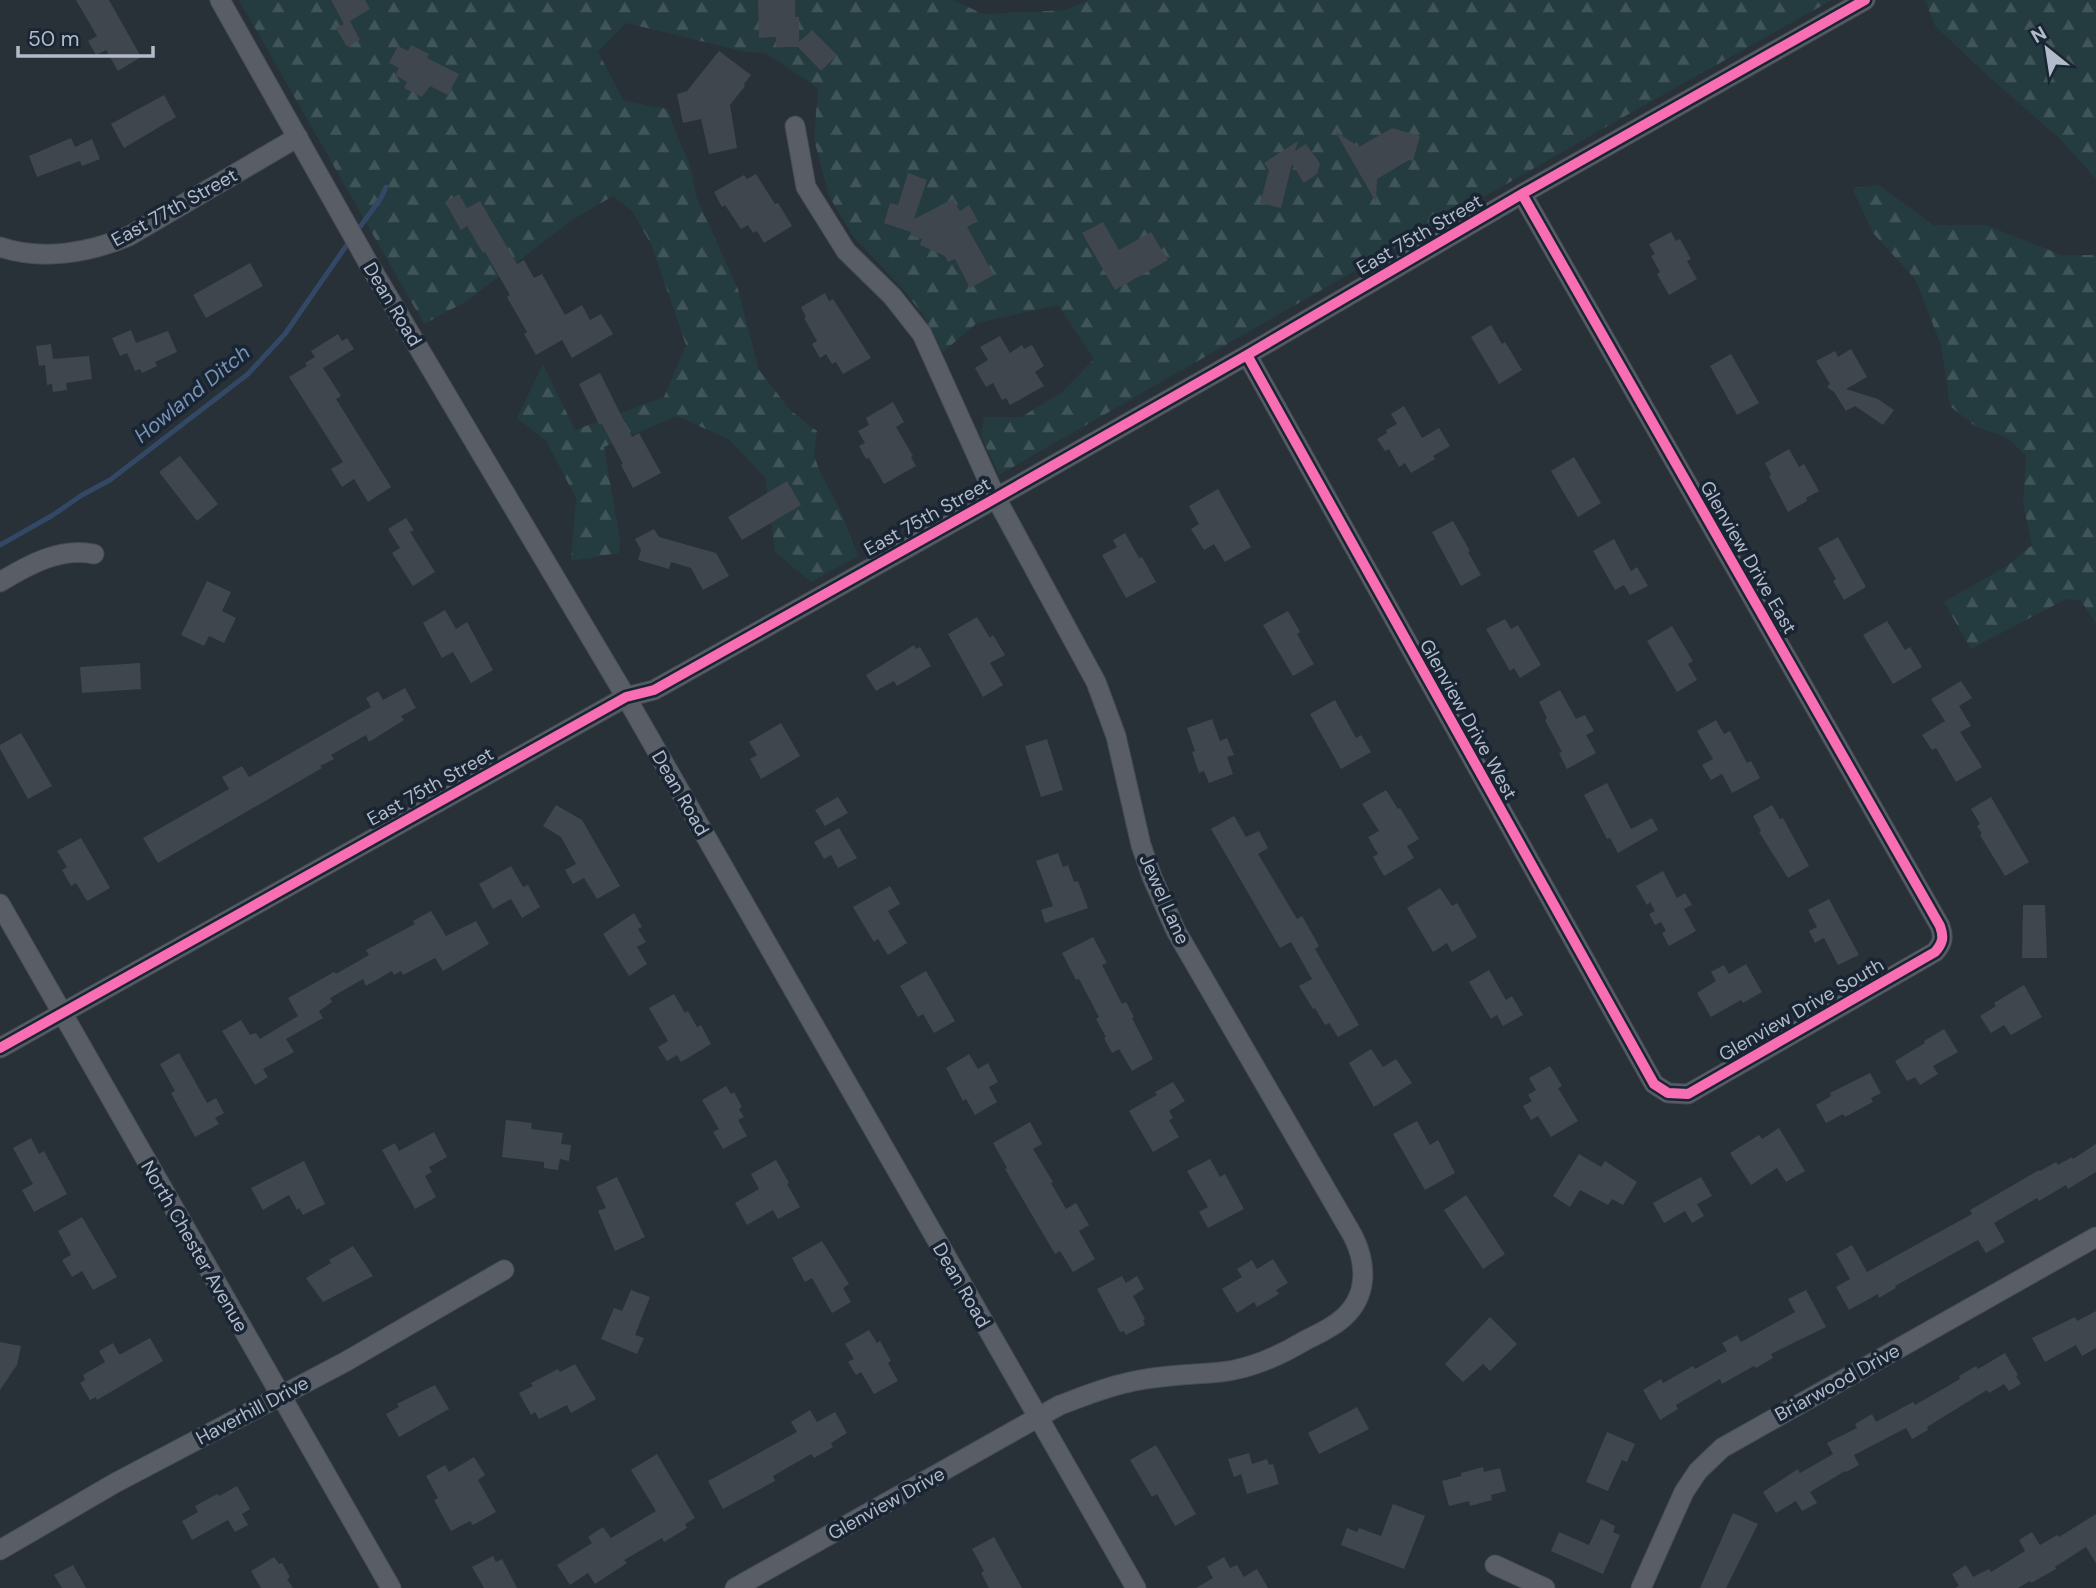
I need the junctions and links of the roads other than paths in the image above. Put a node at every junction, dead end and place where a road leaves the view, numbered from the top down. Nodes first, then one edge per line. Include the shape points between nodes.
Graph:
1 (220, 0) edge
2 (1865, 0) edge
3 (795, 126) dead end
4 (298, 137) junction
5 (1522, 194) junction
6 (0, 247) edge
7 (1247, 355) junction
8 (996, 498) junction
9 (94, 554) dead end
10 (0, 582) edge
11 (626, 697) junction
12 (0, 904) edge
13 (1943, 938) joint
14 (62, 1013) junction
15 (0, 1048) edge
16 (1668, 1093) joint
17 (2096, 1237) edge
18 (504, 1270) dead end
19 (1361, 1286) joint
20 (280, 1395) junction
21 (1038, 1418) junction
22 (0, 1550) edge
23 (1495, 1565) dead end
24 (391, 1588) edge
25 (735, 1588) edge
26 (1136, 1588) edge
27 (1545, 1588) edge
28 (1641, 1588) edge

1 - 4 street, Dean Road
2 - 5 street, East 75th Street
3 - 8 street, Jewel Lane via 806,187 846,251 892,296 922,334
4 - 6 street, East 77th Street via 114,243 64,254
4 - 11 street, Dean Road
5 - 7 street, East 75th Street
5 - 13 street, Glenview Drive East
7 - 8 street, East 75th Street
7 - 16 street, Glenview Drive West via 1649,1078
8 - 11 street, East 75th Street via 654,690
8 - 19 street, Jewel Lane via 1102,697 1141,845 1162,901 1353,1236 1363,1262
9 - 10 street via 65,552
11 - 14 street, East 75th Street
11 - 21 street, Dean Road
12 - 14 street, North Chester Avenue
13 - 16 street, Glenview Drive South via 1935,952 1694,1091
14 - 15 street, East 75th Street
14 - 20 street, North Chester Avenue
17 - 28 street, Briarwood Drive via 1722,1448 1684,1492
18 - 20 street, Haverhill Drive
19 - 21 street, Glenview Drive via 1343,1318 1287,1352 1224,1372 1124,1383 1083,1395
20 - 22 street, Haverhill Drive
20 - 24 street, North Chester Avenue
21 - 25 street, Glenview Drive
21 - 26 street, Dean Road
23 - 27 street

